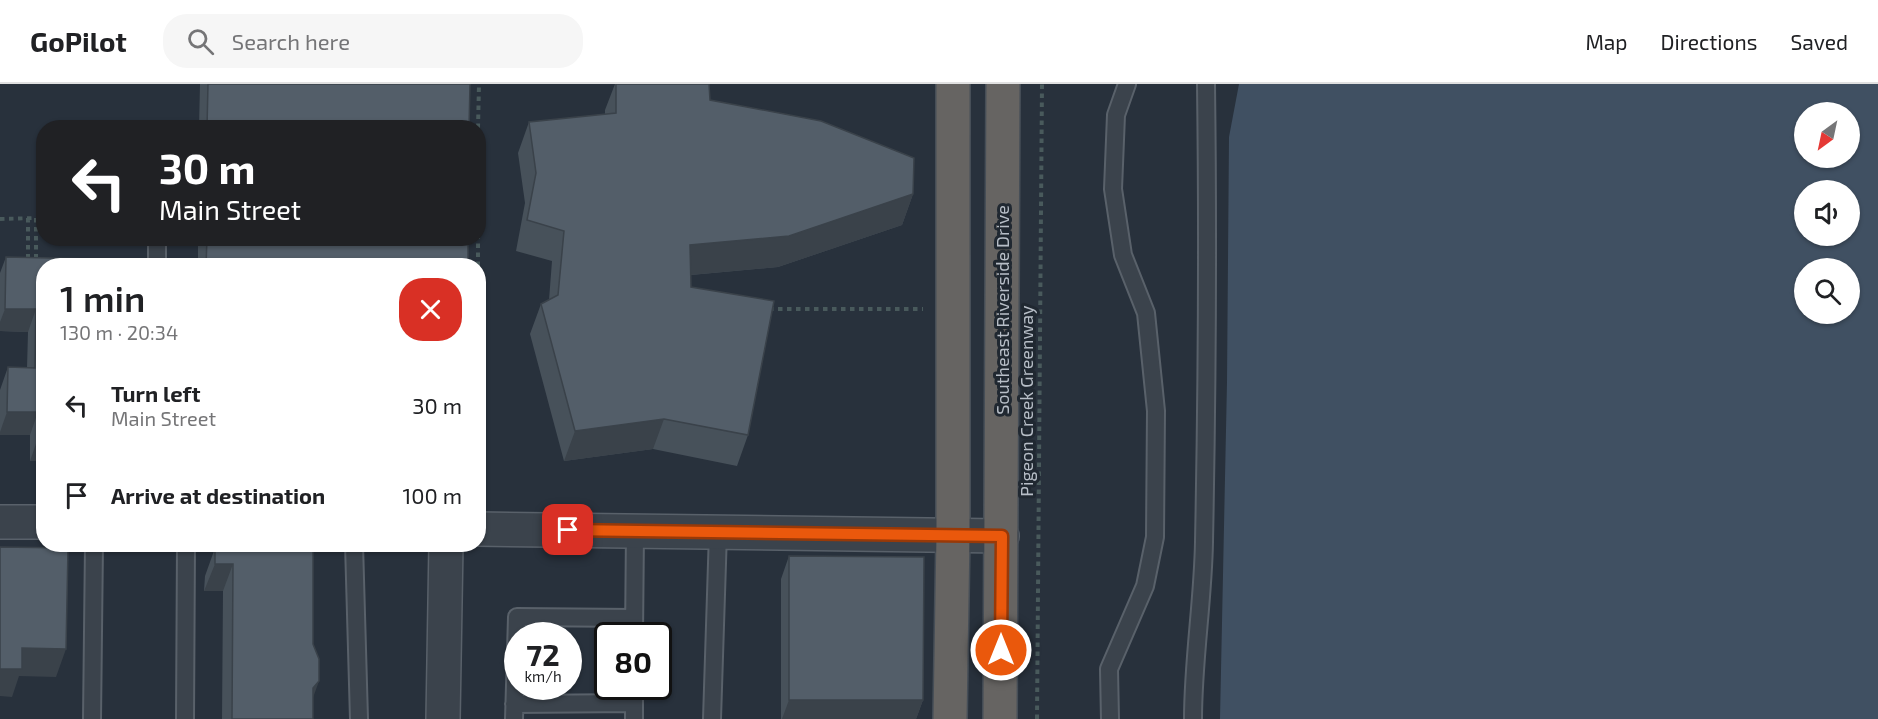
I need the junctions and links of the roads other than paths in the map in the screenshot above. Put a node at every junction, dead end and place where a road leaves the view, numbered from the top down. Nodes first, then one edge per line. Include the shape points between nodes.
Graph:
1 (953, 84) edge
2 (1003, 84) edge
3 (1127, 84) edge
4 (1206, 84) edge
5 (0, 522) edge
6 (36, 522) edge
7 (486, 529) edge
8 (634, 531) junction
9 (718, 532) junction
10 (953, 535) junction
11 (1002, 536) junction
12 (94, 552) edge
13 (186, 552) edge
14 (354, 552) edge
15 (446, 552) edge
16 (634, 618) junction
17 (634, 622) edge
18 (634, 703) edge
19 (514, 711) edge
20 (92, 719) edge
21 (184, 719) edge
22 (359, 719) edge
23 (443, 719) edge
24 (712, 719) edge
25 (950, 719) edge
26 (1000, 719) edge
27 (1110, 719) edge
28 (1193, 719) edge

1 - 10 highway
2 - 11 highway, Southeast Riverside Drive
3 - 27 lane via 1116,115 1113,189 1123,255 1146,313 1156,411 1155,537 1145,586 1109,669
4 - 28 lane via 1204,546
5 - 6 street
7 - 8 street
8 - 9 street
8 - 16 lane
9 - 10 street
9 - 24 lane
10 - 11 street
10 - 25 highway
11 - 26 highway, Southeast Riverside Drive
12 - 20 lane
13 - 21 lane
14 - 22 lane
15 - 23 street
16 - 17 lane
16 - 19 lane via 517,617
18 - 19 lane

